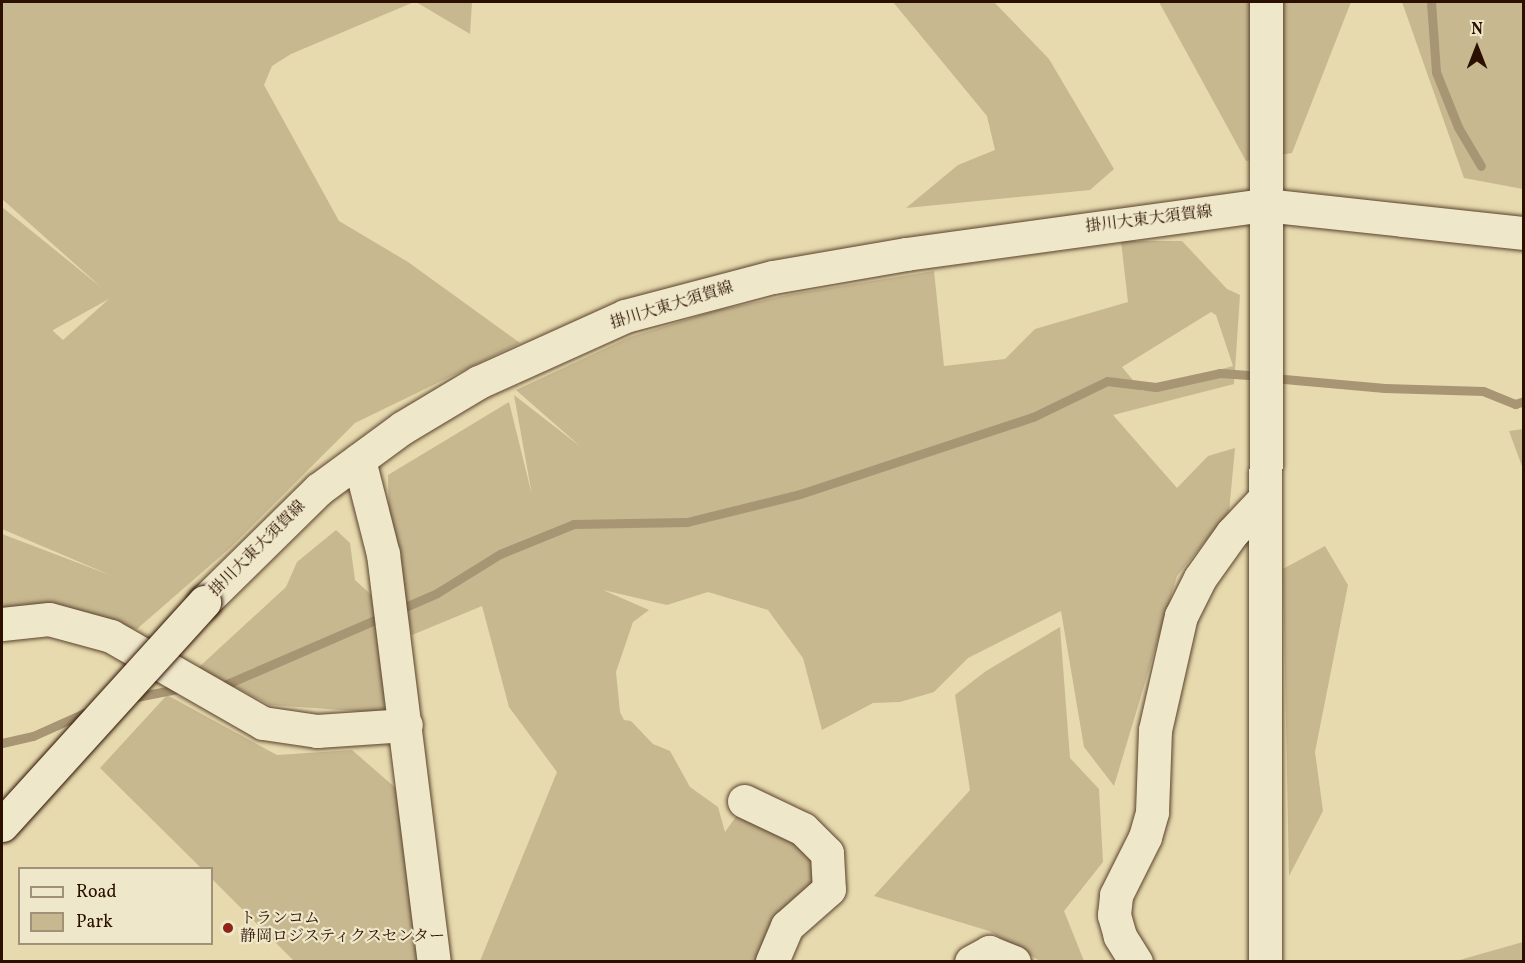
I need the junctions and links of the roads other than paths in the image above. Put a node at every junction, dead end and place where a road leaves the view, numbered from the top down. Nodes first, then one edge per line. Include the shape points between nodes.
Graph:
1 (1266, 2) edge
2 (1265, 205) junction
3 (1524, 233) edge
4 (359, 460) junction
5 (1265, 498) junction
6 (2, 624) edge
7 (406, 725) junction
8 (744, 801) dead end
9 (2, 825) edge
10 (434, 962) edge
11 (772, 962) edge
12 (971, 962) edge
13 (1014, 962) edge
14 (1136, 962) edge
15 (1265, 962) edge

1 - 2 street
2 - 3 street, 掛川大東大須賀線
2 - 4 street, 掛川大東大須賀線 via 906,254 773,277 625,316 479,382 402,428
2 - 5 street
4 - 7 street via 383,554
4 - 9 street, 掛川大東大須賀線, bridge via 319,489 204,602
5 - 14 street via 1213,560 1181,616 1155,730 1152,812 1116,895 1114,915 1120,936
5 - 15 street
6 - 7 street via 50,619 111,636 262,723 316,730
7 - 10 street
8 - 11 street via 803,829 827,853 829,889 787,926
12 - 13 street via 989,952

